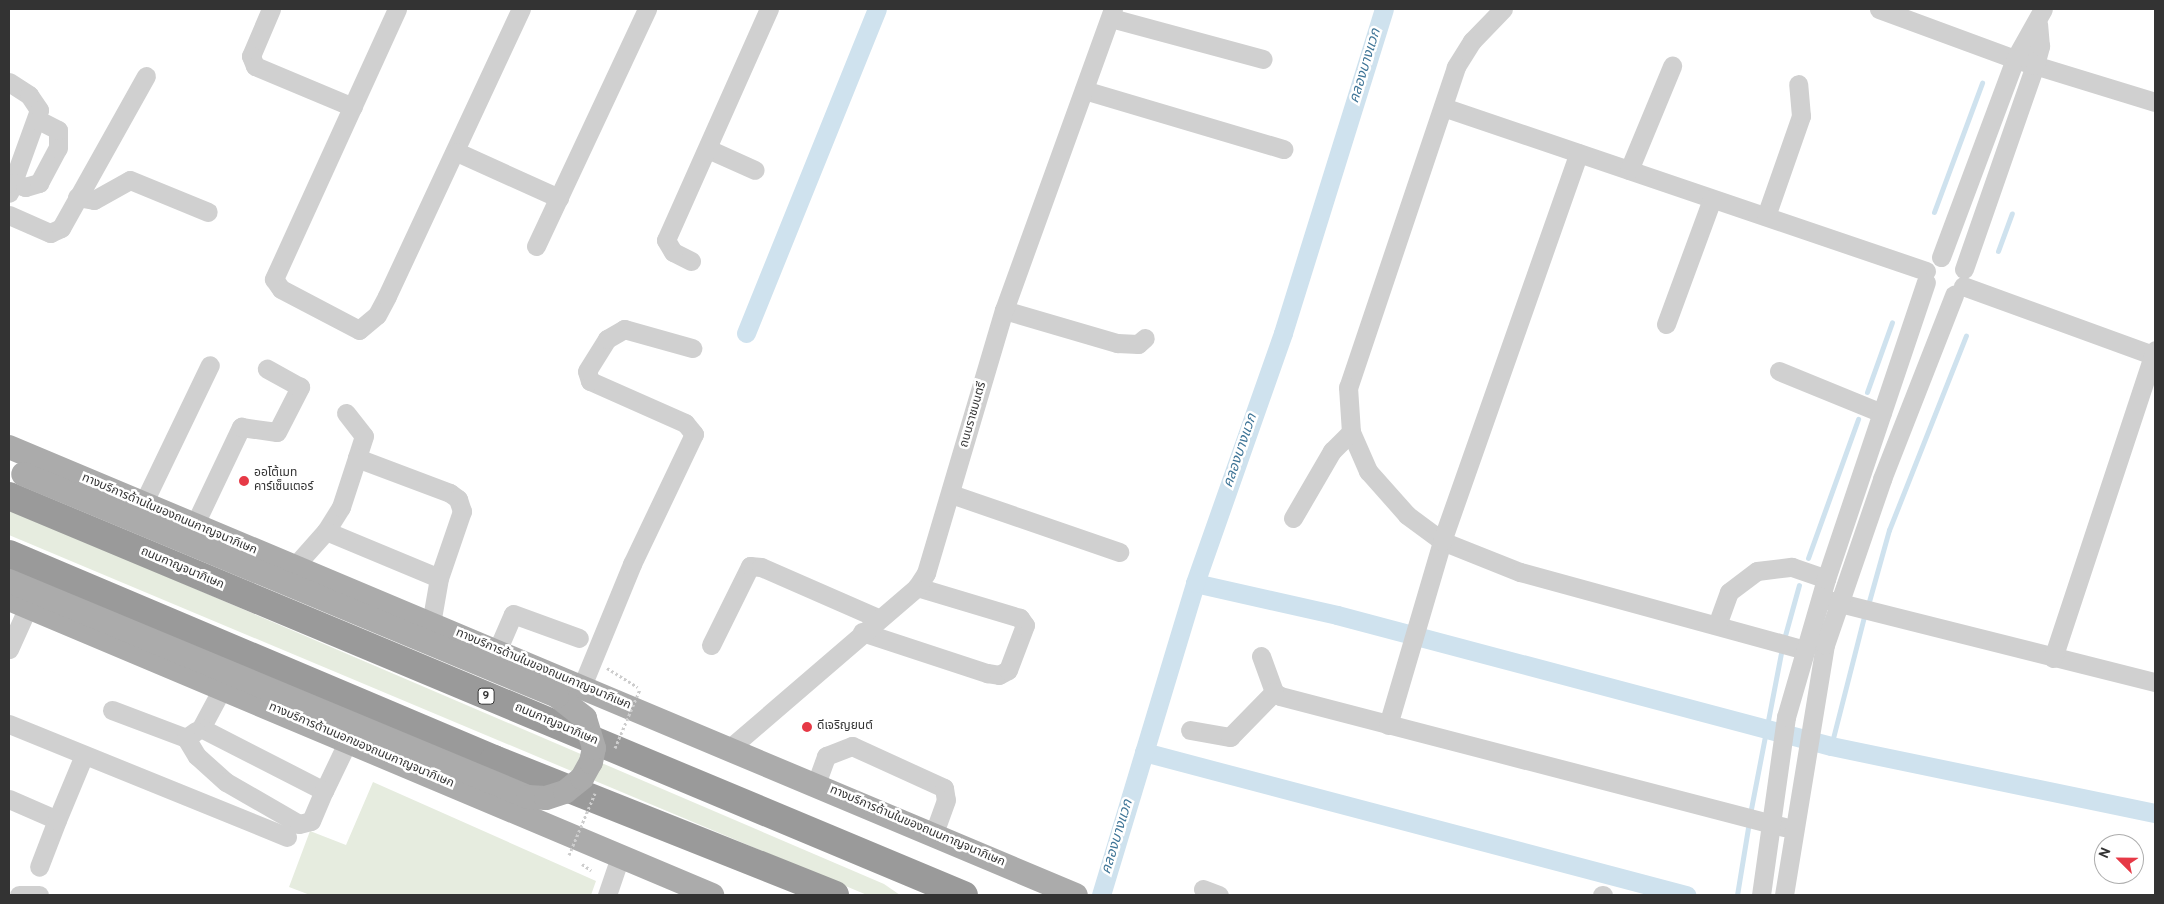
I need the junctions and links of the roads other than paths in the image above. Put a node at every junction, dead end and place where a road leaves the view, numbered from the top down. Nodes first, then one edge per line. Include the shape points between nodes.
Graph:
1 (271, 9) edge
2 (397, 9) edge
3 (520, 9) edge
4 (647, 9) edge
5 (769, 9) edge
6 (1504, 9) edge
7 (1879, 9) edge
8 (1112, 13) edge
9 (2040, 16) edge
10 (1263, 59) dead end
11 (2016, 59) junction
12 (1672, 66) dead end
13 (2035, 66) junction
14 (146, 76) dead end
15 (9, 82) edge
16 (1798, 84) dead end
17 (1084, 90) junction
18 (2155, 102) edge
19 (1443, 107) junction
20 (353, 108) junction
21 (38, 120) junction
22 (708, 149) junction
23 (1283, 149) dead end
24 (457, 152) junction
25 (1579, 153) junction
26 (755, 170) dead end
27 (1629, 170) junction
28 (11, 188) edge
29 (77, 197) junction
30 (559, 198) junction
31 (1712, 199) junction
32 (208, 212) dead end
33 (9, 215) edge
34 (1766, 216) junction
35 (536, 246) dead end
36 (1941, 257) junction
37 (691, 262) dead end
38 (1926, 276) junction
39 (1960, 283) junction
40 (1004, 310) junction
41 (1666, 324) dead end
42 (1145, 338) dead end
43 (692, 348) dead end
44 (2155, 354) edge
45 (210, 365) dead end
46 (267, 368) dead end
47 (1779, 372) dead end
48 (346, 413) dead end
49 (1882, 413) junction
50 (1351, 432) junction
51 (9, 447) edge
52 (358, 458) junction
53 (16, 471) edge
54 (951, 494) junction
55 (9, 496) edge
56 (143, 504) junction
57 (1293, 518) dead end
58 (194, 526) junction
59 (326, 531) junction
60 (1442, 541) junction
61 (1119, 552) dead end
62 (9, 554) edge
63 (294, 567) junction
64 (439, 578) junction
65 (1826, 579) junction
66 (9, 581) edge
67 (917, 587) junction
68 (1820, 598) junction
69 (18, 603) edge
70 (1839, 603) junction
71 (878, 618) junction
72 (431, 624) junction
73 (1717, 625) junction
74 (862, 632) junction
75 (579, 638) dead end
76 (711, 645) dead end
77 (9, 649) edge
78 (1805, 650) junction
79 (496, 651) junction
80 (1261, 656) dead end
81 (2053, 658) junction
82 (2155, 682) edge
83 (582, 686) junction
84 (223, 687) junction
85 (1274, 692) junction
86 (112, 710) dead end
87 (9, 724) edge
88 (1388, 725) junction
89 (1190, 730) dead end
90 (193, 733) junction
91 (348, 742) junction
92 (730, 748) junction
93 (84, 756) junction
94 (212, 769) junction
95 (816, 784) junction
96 (324, 791) junction
97 (9, 799) edge
98 (198, 800) junction
99 (1756, 819) junction
100 (57, 820) junction
101 (1794, 830) junction
102 (934, 833) junction
103 (287, 837) dead end
104 (620, 857) junction
105 (39, 867) dead end
106 (1761, 894) edge
107 (1784, 894) edge
108 (19, 895) edge
109 (39, 895) edge
110 (607, 895) edge
111 (712, 895) edge
112 (835, 895) edge
113 (964, 895) edge
114 (1076, 895) edge

1 - 20 street via 251,56 255,66
2 - 20 street
3 - 24 street
4 - 30 street
5 - 22 street
6 - 19 street via 1472,41
7 - 11 street
8 - 10 street
8 - 17 street, ถนนราชมนตรี
9 - 11 street
9 - 13 street via 2040,46
11 - 13 street
11 - 36 street
12 - 27 street
13 - 18 street
13 - 39 street
14 - 29 street
15 - 21 street via 35,101
16 - 34 street via 1801,116
17 - 23 street
17 - 40 street, ถนนราชมนตรี
19 - 25 street
19 - 50 street via 1348,386
20 - 24 street via 274,279 281,289 350,328 359,330 376,315
21 - 28 street
21 - 28 street via 58,130 58,148 39,183
22 - 26 street
22 - 37 street via 666,240 673,252
24 - 30 street
25 - 27 street
25 - 60 street
27 - 31 street
29 - 32 street via 94,200 130,180
29 - 33 street via 54,233
30 - 35 street
31 - 34 street
31 - 41 street
34 - 38 street
36 - 38 street
36 - 39 street via 1950,257
38 - 39 street via 1937,295
38 - 49 street
39 - 44 street
39 - 70 street
40 - 42 street via 1117,343 1138,344
40 - 54 street, ถนนราชมนตรี
43 - 83 street via 624,329 607,339 588,372 590,381 685,423 694,434 632,564
44 - 81 street
45 - 56 street
46 - 58 street via 300,387 277,432 241,427
47 - 49 street
48 - 52 street via 364,436
49 - 65 street
50 - 57 street via 1318,473
50 - 60 street via 1368,471 1407,515
51 - 56 main road, ทางบริการด้านในของถนนกาญจนาภิเษก
52 - 59 street via 341,506
52 - 64 street via 458,499 459,528
53 - 66 main road, bridge via 557,696 586,718 594,748 591,762 582,778 565,792 546,798 528,797
54 - 61 street
54 - 67 street, ถนนราชมนตรี via 926,573
55 - 113 highway, ถนนกาญจนาภิเษก / 9
56 - 58 main road, ทางบริการด้านในของถนนกาญจนาภิเษก
58 - 63 main road, ทางบริการด้านในของถนนกาญจนาภิเษก
59 - 63 street
59 - 64 street
60 - 73 street via 1520,572
60 - 88 street
62 - 112 highway via 494,759
63 - 72 main road, ทางบริการด้านในของถนนกาญจนาภิเษก
64 - 72 street
65 - 68 street
65 - 73 street via 1792,567 1757,571 1729,592
67 - 71 street, ถนนราชมนตรี
67 - 74 street via 1020,618 1025,625 1008,670 999,675 987,673
68 - 70 street
68 - 78 street
69 - 77 street
69 - 84 main road, ทางบริการด้านนอกของถนนกาญจนาภิเษก
70 - 81 street
70 - 101 street via 1809,729
71 - 74 street, ถนนราชมนตรี
71 - 76 street via 761,567 750,566
72 - 79 main road, ทางบริการด้านในของถนนกาญจนาภิเษก
73 - 78 street
74 - 92 street, ถนนราชมนตรี
75 - 79 street via 513,614
78 - 99 street via 1786,717 1780,758
79 - 83 main road, ทางบริการด้านในของถนนกาญจนาภิเษก
80 - 85 street
81 - 82 street
83 - 92 main road, ทางบริการด้านในของถนนกาญจนาภิเษก
84 - 90 street
84 - 91 main road, ทางบริการด้านนอกของถนนกาญจนาภิเษก
85 - 88 street
85 - 89 street via 1230,736
86 - 90 street
87 - 93 street
88 - 99 street
90 - 94 street
90 - 96 street
91 - 96 street
91 - 104 main road, ทางบริการด้านนอกของถนนกาญจนาภิเษก
92 - 95 main road, ทางบริการด้านในของถนนกาญจนาภิเษก
93 - 98 street
93 - 100 street
94 - 96 street via 299,824 310,821
94 - 98 street
95 - 102 main road, ทางบริการด้านในของถนนกาญจนาภิเษก
95 - 102 street via 826,756 852,746 944,788 946,800
97 - 100 street
98 - 103 street
99 - 101 street
99 - 106 street
100 - 105 street
101 - 107 street
102 - 114 main road, ทางบริการด้านในของถนนกาญจนาภิเษก
104 - 110 street
104 - 111 main road, ทางบริการด้านนอกของถนนกาญจนาภิเษก
108 - 109 street

